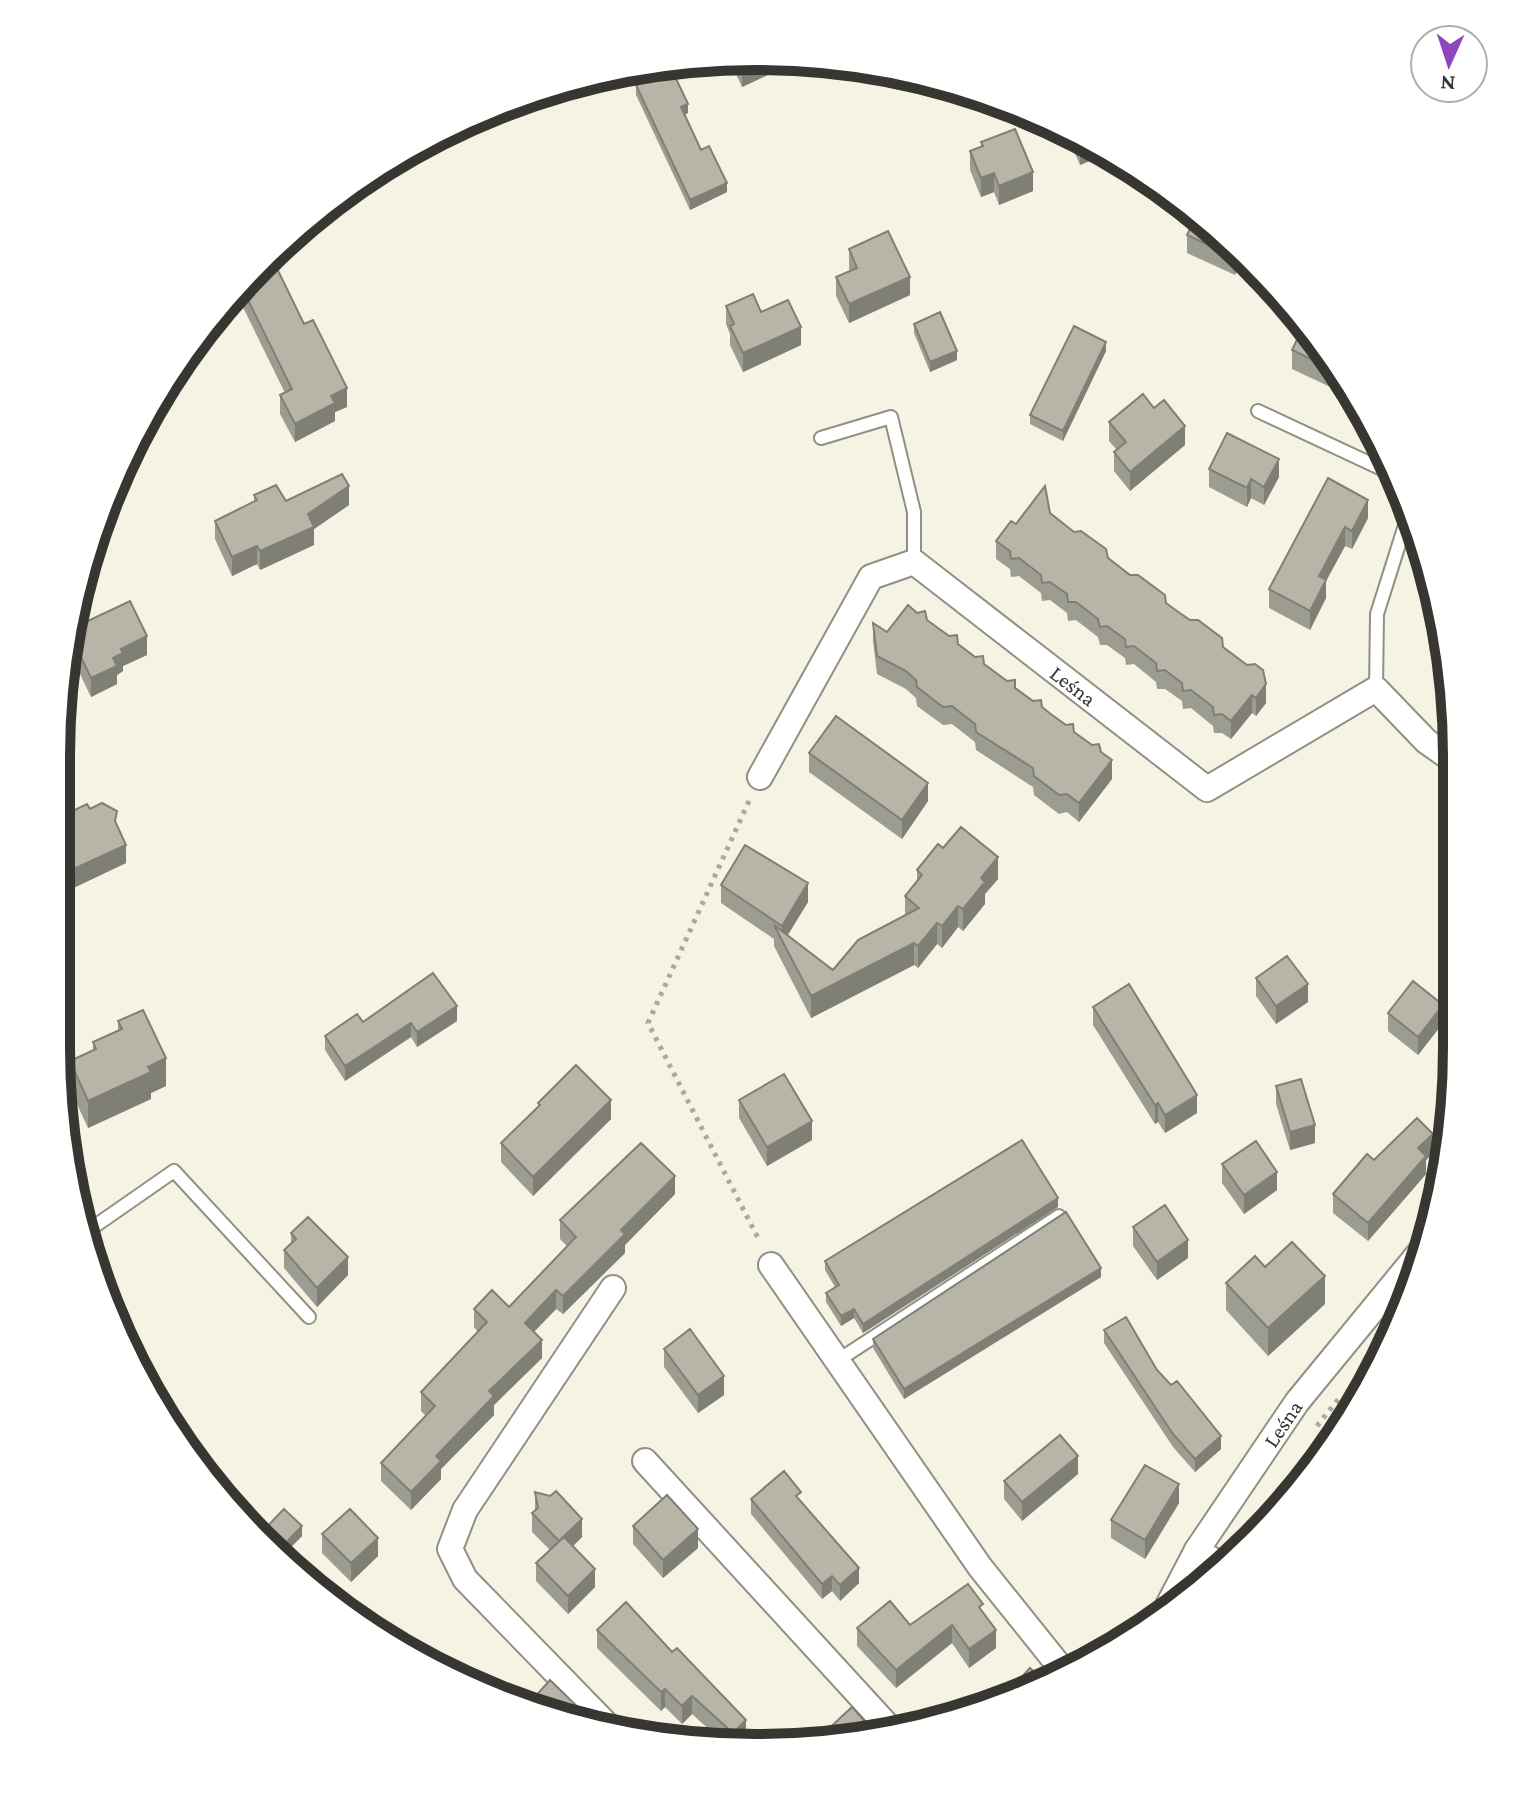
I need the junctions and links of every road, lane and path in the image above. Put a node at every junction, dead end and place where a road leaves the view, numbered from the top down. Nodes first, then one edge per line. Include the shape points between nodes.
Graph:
1 (1258, 411) dead end
2 (821, 438) dead end
3 (1379, 467) edge
4 (1404, 528) edge
5 (914, 562) junction
6 (1376, 689) junction
7 (1443, 753) edge
8 (760, 777) joint
9 (1059, 1216) edge
10 (94, 1227) edge
11 (771, 1265) joint
12 (613, 1288) dead end
13 (1394, 1302) edge
14 (309, 1317) dead end
15 (837, 1361) junction
16 (1348, 1387) dead end
17 (1313, 1432) dead end
18 (645, 1461) dead end
19 (1197, 1550) junction
20 (1213, 1560) edge
21 (1176, 1591) edge
22 (1058, 1664) edge
23 (597, 1715) edge
24 (884, 1722) edge

1 - 3 lane
2 - 5 lane via 891,417 914,512
4 - 6 lane via 1377,614
5 - 6 street, Leśna via 1207,789
5 - 8 street via 871,577
6 - 7 street
8 - 11 path via 648,1023
9 - 15 lane
10 - 14 lane via 174,1171
11 - 15 street
12 - 23 street via 465,1510 450,1549 465,1579
13 - 19 street, Leśna via 1297,1402
15 - 22 street via 980,1567
16 - 17 path
18 - 24 street
19 - 20 street
19 - 21 street, Leśna

